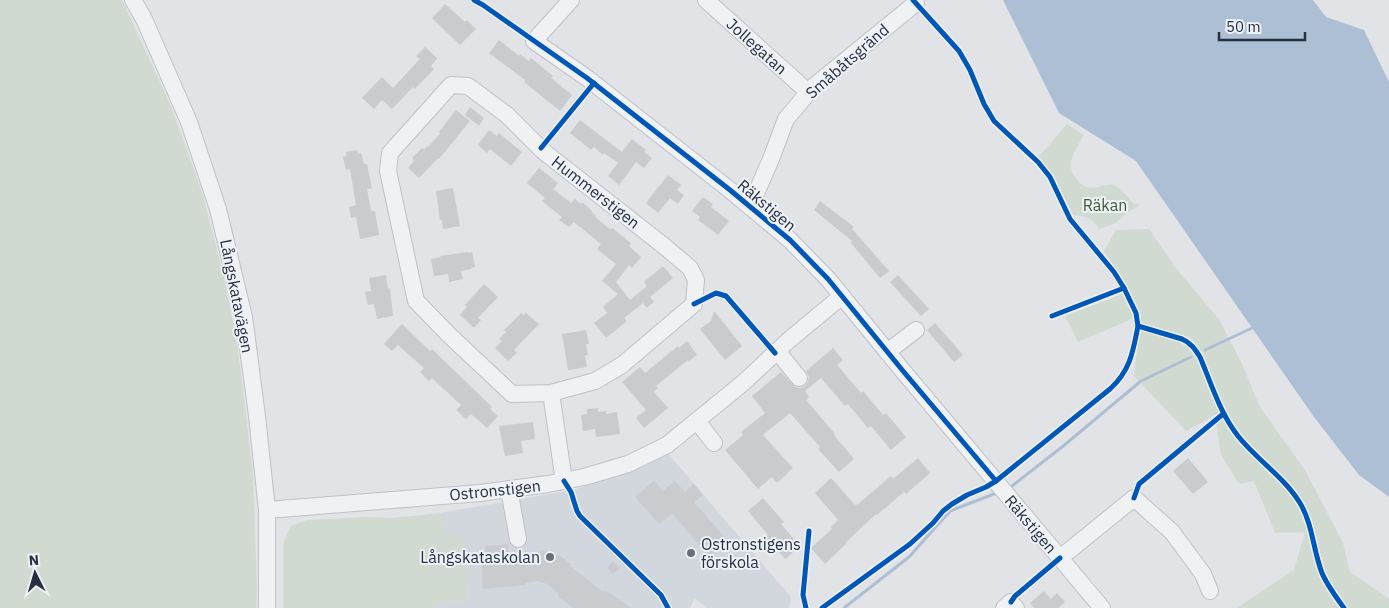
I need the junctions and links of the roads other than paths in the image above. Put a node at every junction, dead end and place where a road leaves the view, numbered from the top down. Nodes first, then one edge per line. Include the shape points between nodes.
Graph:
1 (133, 0) edge
2 (571, 0) edge
3 (706, 0) edge
4 (916, 3) dead end
5 (808, 92) junction
6 (750, 206) junction
7 (842, 296) junction
8 (916, 330) dead end
9 (778, 351) junction
10 (887, 352) junction
11 (800, 378) dead end
12 (551, 393) junction
13 (697, 421) junction
14 (714, 443) dead end
15 (564, 481) junction
16 (509, 489) junction
17 (267, 510) junction
18 (518, 539) dead end
19 (1060, 558) junction
20 (1210, 591) dead end
21 (267, 608) edge
22 (1004, 608) edge
23 (1016, 608) edge
24 (1102, 608) edge

1 - 17 street, Långskatavägen via 190,122 218,209 244,317
2 - 6 street, Räkstigen via 534,41 587,78
3 - 5 street, Jollegatan
4 - 5 street, Småbåtsgränd
5 - 6 street, Småbåtsgränd via 786,119
6 - 7 street, Räkstigen via 790,240
7 - 9 street, Ostronstigen
7 - 10 street, Räkstigen
8 - 10 street
9 - 11 street
9 - 13 street, Ostronstigen
10 - 19 street, Räkstigen
12 - 12 street, Hummerstigen via 512,394 416,301 388,171 390,153 451,85 468,86 507,115 544,151 690,268 696,280 694,304 622,365 595,381
12 - 15 street
13 - 14 street
13 - 15 street, Ostronstigen via 667,445 628,464
15 - 16 street, Ostronstigen
16 - 17 street, Ostronstigen
16 - 18 street
17 - 21 street, Långskatavägen
19 - 20 street via 1134,498 1172,532 1203,574
19 - 24 street, Räkstigen
22 - 23 street via 1011,602

